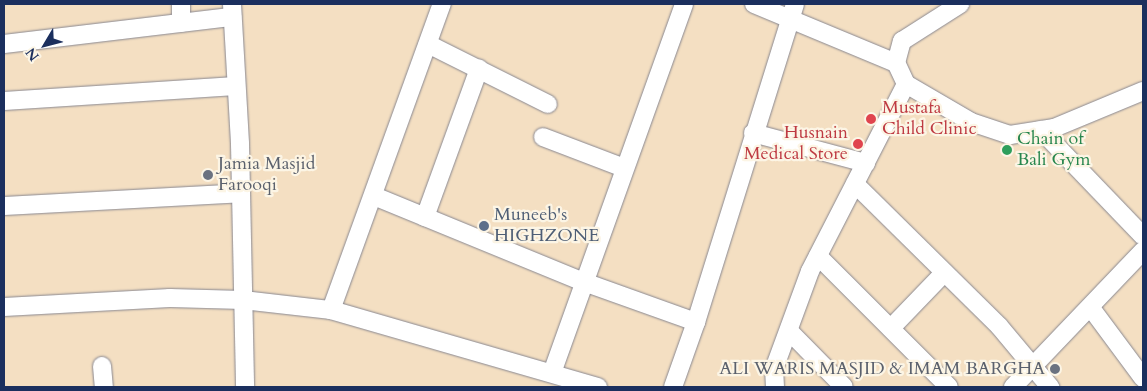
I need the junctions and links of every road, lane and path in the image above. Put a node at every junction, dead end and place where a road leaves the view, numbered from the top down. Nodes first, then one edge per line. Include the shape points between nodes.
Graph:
1 (181, 4) edge
2 (442, 4) edge
3 (684, 4) edge
4 (754, 4) edge
5 (960, 4) edge
6 (935, 9) edge
7 (232, 10) edge
8 (793, 11) edge
9 (181, 23) junction
10 (4, 44) edge
11 (428, 44) junction
12 (896, 62) junction
13 (479, 69) junction
14 (906, 84) junction
15 (236, 86) junction
16 (1143, 91) edge
17 (4, 101) edge
18 (548, 104) dead end
19 (1041, 130) junction
20 (753, 133) junction
21 (543, 137) dead end
22 (866, 163) junction
23 (624, 168) junction
24 (855, 184) junction
25 (241, 194) junction
26 (374, 196) junction
27 (4, 206) edge
28 (425, 217) junction
29 (1143, 236) edge
30 (1143, 251) edge
31 (818, 256) junction
32 (944, 273) junction
33 (584, 282) junction
34 (243, 300) junction
35 (4, 307) edge
36 (1091, 308) junction
37 (331, 310) junction
38 (696, 322) junction
39 (891, 328) junction
40 (789, 331) junction
41 (102, 366) dead end
42 (1034, 368) junction
43 (552, 373) junction
44 (1143, 378) edge
45 (104, 387) edge
46 (246, 387) edge
47 (598, 387) edge
48 (673, 387) edge
49 (775, 387) edge
50 (844, 387) edge
51 (949, 387) edge
52 (1014, 387) edge
53 (1050, 387) edge

1 - 9 street
2 - 11 street
3 - 23 street
4 - 8 street
5 - 6 street
6 - 12 street via 902,41
7 - 9 street
7 - 15 street
8 - 12 street
8 - 20 street
9 - 10 street
11 - 13 street
11 - 26 street
12 - 14 street
13 - 18 street
13 - 28 street
14 - 19 street via 971,122 1010,135
14 - 22 street
15 - 17 street
15 - 25 street
16 - 19 street via 1054,128
19 - 29 street
20 - 22 street
20 - 38 street
21 - 23 street
22 - 24 street
23 - 33 street
24 - 31 street
24 - 32 street
25 - 27 street
25 - 34 street
26 - 28 street
26 - 37 street
28 - 33 street
30 - 36 street
31 - 39 street
31 - 40 street
32 - 39 street
32 - 42 street via 999,326
33 - 38 street
33 - 43 street
34 - 35 street via 170,298
34 - 37 street
34 - 46 street
36 - 42 street
36 - 44 street
37 - 43 street
38 - 48 street
39 - 51 street
40 - 49 street via 774,369
40 - 50 street
41 - 45 street
42 - 52 street
42 - 53 street
43 - 47 street

